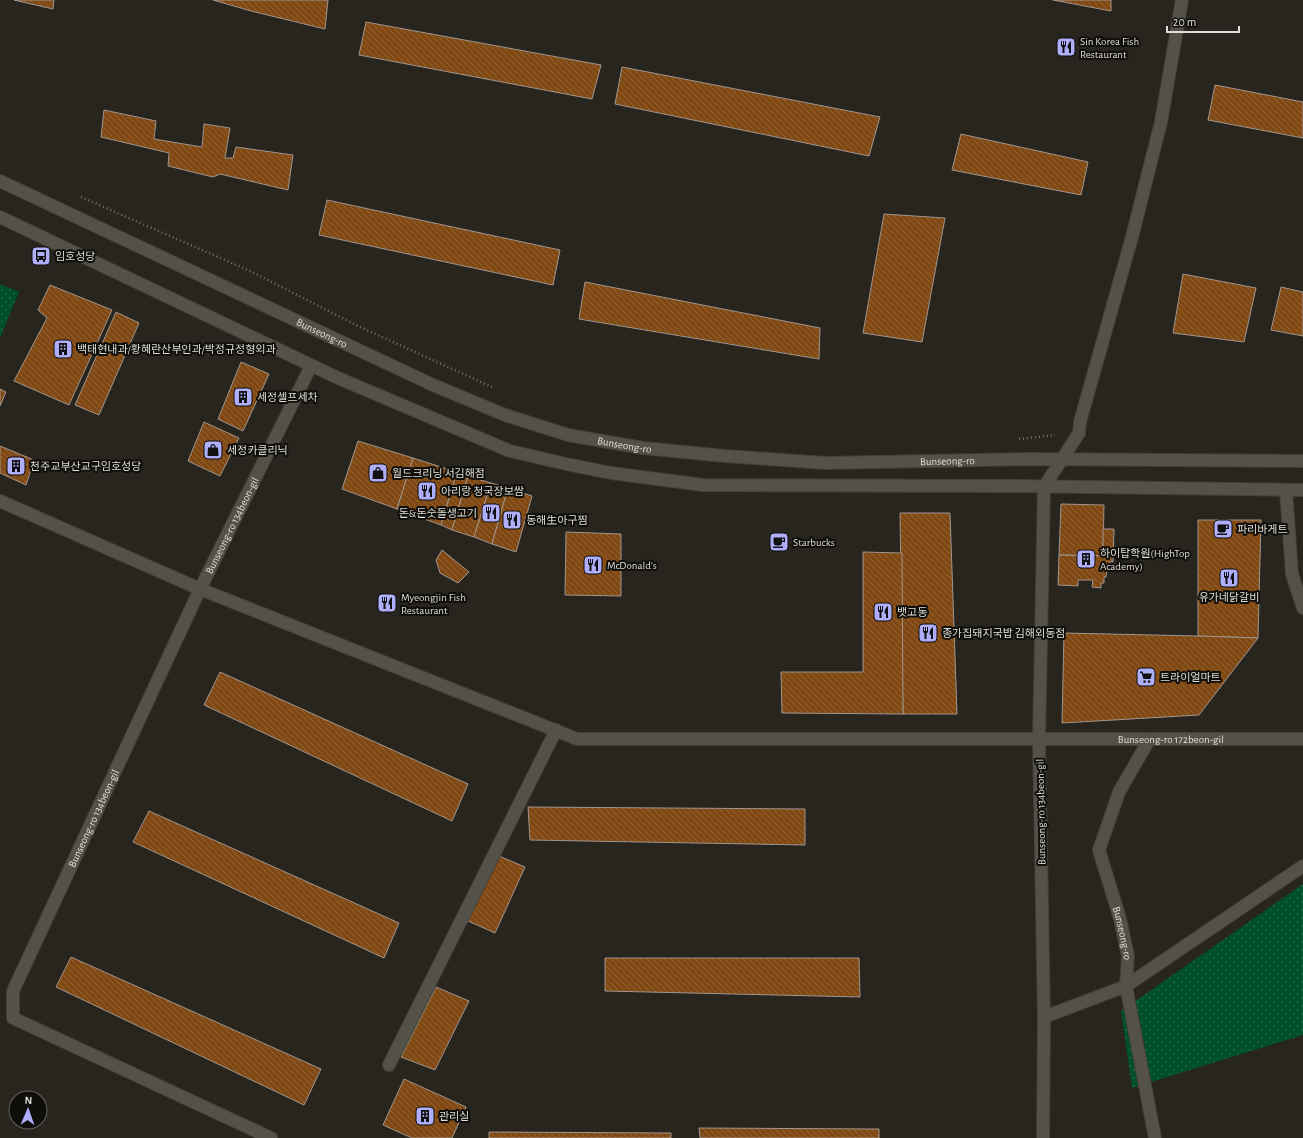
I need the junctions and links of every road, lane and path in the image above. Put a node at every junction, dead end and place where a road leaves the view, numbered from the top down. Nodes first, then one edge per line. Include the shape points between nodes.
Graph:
1 (1182, 0) edge
2 (0, 181) edge
3 (79, 196) dead end
4 (0, 217) edge
5 (311, 366) junction
6 (496, 389) dead end
7 (1079, 433) junction
8 (1012, 440) dead end
9 (1064, 460) junction
10 (1303, 461) edge
11 (1044, 487) junction
12 (1286, 490) junction
13 (1303, 490) edge
14 (0, 501) edge
15 (200, 589) junction
16 (1303, 608) edge
17 (556, 730) junction
18 (1303, 739) edge
19 (1039, 740) junction
20 (1149, 740) junction
21 (1303, 866) edge
22 (1126, 986) junction
23 (1044, 1017) junction
24 (389, 1065) dead end
25 (271, 1138) edge
26 (1043, 1138) edge
27 (1155, 1138) edge

1 - 7 street via 1161,122
2 - 9 street, Bunseong-ro via 433,385 505,415 568,435 643,448 825,463
3 - 6 path via 250,271 360,326
4 - 5 street
5 - 11 street via 510,450 611,473 703,485
5 - 15 street, Bunseong-ro 134beon-gil
7 - 8 path
7 - 9 street
9 - 10 street, Bunseong-ro
9 - 11 street
11 - 12 street
11 - 19 street, Bunseong-ro 134beon-gil
12 - 13 street
12 - 16 street via 1292,574
14 - 15 street, Bunseong-ro 172beon-gil
15 - 17 street, Bunseong-ro 172beon-gil
15 - 25 street, Bunseong-ro 134beon-gil via 13,991 13,1018
17 - 19 street, Bunseong-ro 172beon-gil via 577,739
17 - 24 street
18 - 20 street, Bunseong-ro 172beon-gil
19 - 20 street, Bunseong-ro 172beon-gil
19 - 23 street, Bunseong-ro 134beon-gil
20 - 22 street, Bunseong-ro via 1119,792 1099,850 1120,919 1128,956
21 - 22 street
22 - 23 street
22 - 27 street, Bunseong-ro
23 - 26 street, Bunseong-ro 134beon-gil

